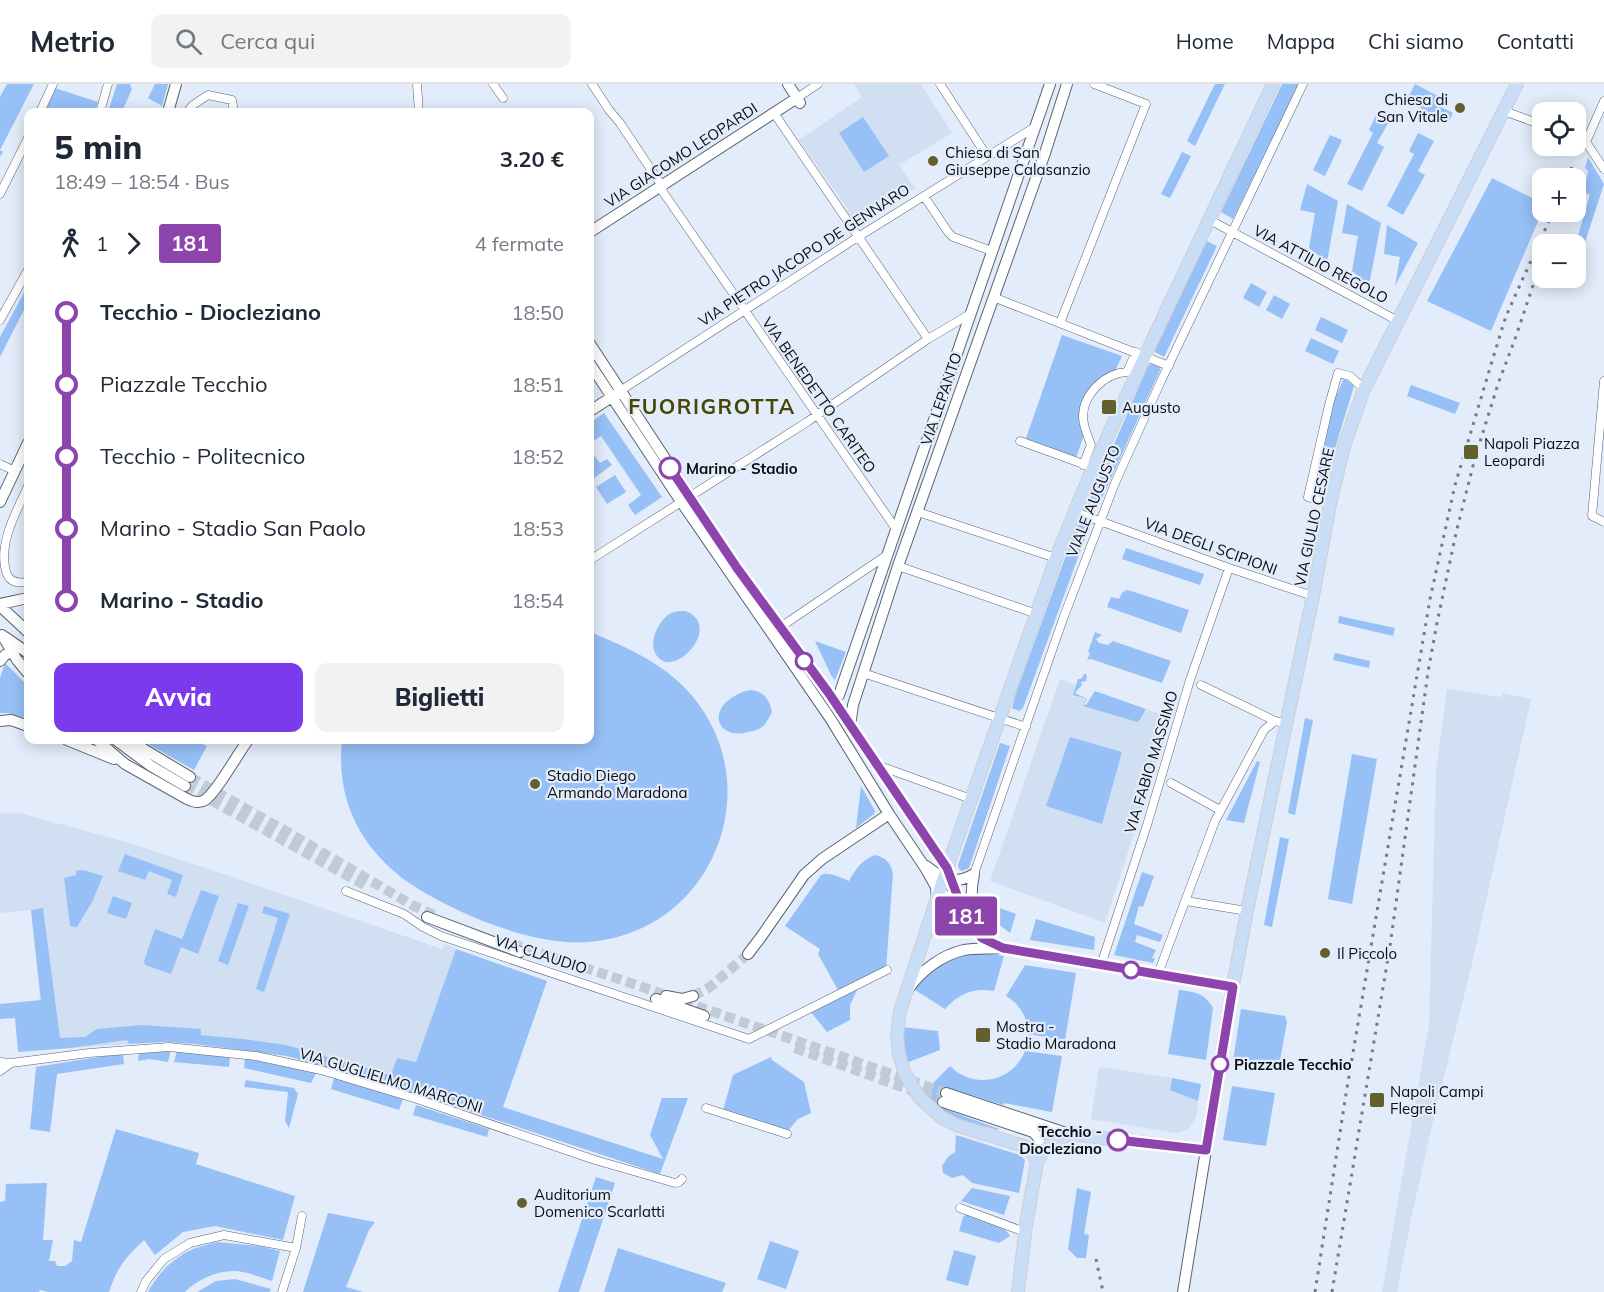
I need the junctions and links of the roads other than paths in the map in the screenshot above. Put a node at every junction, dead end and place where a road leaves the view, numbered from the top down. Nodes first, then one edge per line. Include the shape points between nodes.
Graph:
1 (53, 84) edge
2 (108, 84) edge
3 (176, 84) edge
4 (417, 84) edge
5 (493, 84) edge
6 (592, 84) edge
7 (788, 84) edge
8 (818, 84) edge
9 (940, 84) edge
10 (1050, 84) edge
11 (1067, 84) edge
12 (1094, 84) edge
13 (1273, 84) edge
14 (1303, 84) edge
15 (1517, 84) edge
16 (503, 98) dead end
17 (799, 100) junction
18 (1604, 101) edge
19 (42, 108) edge
20 (101, 108) edge
21 (169, 108) edge
22 (190, 108) edge
23 (233, 108) edge
24 (418, 108) edge
25 (1504, 111) junction
26 (774, 113) junction
27 (1532, 121) edge
28 (1035, 127) junction
29 (1586, 142) joint
30 (24, 146) edge
31 (987, 156) junction
32 (1604, 169) edge
33 (662, 186) junction
34 (0, 194) edge
35 (924, 196) junction
36 (1208, 219) junction
37 (594, 229) edge
38 (1232, 231) junction
39 (858, 237) junction
40 (992, 251) junction
41 (24, 277) edge
42 (993, 297) junction
43 (744, 310) junction
44 (970, 314) junction
45 (0, 320) edge
46 (1398, 321) junction
47 (1060, 323) junction
48 (928, 339) junction
49 (594, 352) edge
50 (1140, 354) junction
51 (1168, 366) junction
52 (594, 369) edge
53 (1604, 381) edge
54 (1364, 389) junction
55 (616, 394) junction
56 (594, 408) edge
57 (817, 415) junction
58 (1020, 441) dead end
59 (24, 452) edge
60 (0, 464) edge
61 (1088, 466) junction
62 (15, 471) junction
63 (24, 495) edge
64 (686, 500) junction
65 (0, 502) edge
66 (1330, 504) junction
67 (918, 512) junction
68 (1075, 512) junction
69 (1101, 521) junction
70 (1604, 522) edge
71 (896, 529) junction
72 (891, 544) junction
73 (904, 548) junction
74 (887, 555) junction
75 (594, 558) edge
76 (1056, 558) junction
77 (898, 566) junction
78 (1229, 568) junction
79 (24, 582) edge
80 (1313, 596) junction
81 (24, 599) edge
82 (0, 605) edge
83 (1036, 614) junction
84 (24, 628) edge
85 (779, 628) junction
86 (1, 634) edge
87 (24, 649) edge
88 (11, 651) junction
89 (24, 651) edge
90 (0, 661) edge
91 (24, 668) edge
92 (863, 673) junction
93 (1202, 685) dead end
94 (833, 694) junction
95 (999, 719) junction
96 (0, 721) edge
97 (1280, 722) junction
98 (24, 725) edge
99 (850, 726) junction
100 (1026, 727) junction
101 (77, 744) edge
102 (102, 744) edge
103 (121, 744) edge
104 (137, 744) edge
105 (245, 744) edge
106 (125, 764) junction
107 (877, 765) junction
108 (1171, 783) dead end
109 (972, 799) junction
110 (1221, 810) junction
111 (889, 814) junction
112 (955, 845) junction
113 (936, 852) junction
114 (923, 863) junction
115 (974, 874) junction
116 (947, 875) junction
117 (346, 891) dead end
118 (937, 899) junction
119 (1186, 901) junction
120 (959, 902) junction
121 (1247, 911) junction
122 (427, 917) tunnel mouth
123 (998, 946) junction
124 (520, 952) tunnel mouth
125 (748, 954) tunnel mouth
126 (1101, 965) junction
127 (887, 970) dead end
128 (1158, 974) junction
129 (1233, 987) junction
130 (693, 996) tunnel mouth
131 (902, 1002) junction
132 (704, 1016) dead end
133 (0, 1054) edge
134 (0, 1062) edge
135 (11, 1063) junction
136 (0, 1071) edge
137 (944, 1097) tunnel mouth
138 (706, 1108) dead end
139 (1026, 1124) junction
140 (787, 1134) dead end
141 (1068, 1134) junction
142 (1019, 1144) junction
143 (1040, 1144) junction
144 (1206, 1150) junction
145 (1037, 1162) junction
146 (682, 1179) dead end
147 (960, 1209) dead end
148 (302, 1216) dead end
149 (1026, 1232) junction
150 (296, 1248) junction
151 (141, 1292) edge
152 (282, 1292) edge
153 (1018, 1292) edge
154 (1183, 1292) edge

1 - 19 street
2 - 20 street
3 - 21 main road
4 - 24 street
5 - 16 street
6 - 33 street, VIA BENEDETTO CARITEO
7 - 17 main road
8 - 17 street, VIA GIACOMO LEOPARDI
9 - 31 street
10 - 28 main road, VIA LEPANTO
11 - 42 main road, VIA LEPANTO
12 - 47 street via 1146,104
13 - 36 main road, VIALE AUGUSTO
14 - 38 street, VIALE AUGUSTO
15 - 25 main road, VIA GIULIO CESARE
17 - 26 main road, VIA GIACOMO LEOPARDI
18 - 29 street
22 - 23 street via 208,95 232,100
25 - 27 street
25 - 46 main road, VIA GIULIO CESARE
26 - 33 main road, VIA GIACOMO LEOPARDI
26 - 39 street
28 - 31 street, VIA PIETRO JACOPO DE GENNARO
28 - 40 main road, VIA LEPANTO
29 - 32 street
30 - 34 street
31 - 35 street, VIA PIETRO JACOPO DE GENNARO
33 - 37 main road, VIA GIACOMO LEOPARDI
33 - 43 street, VIA BENEDETTO CARITEO
35 - 39 street, VIA PIETRO JACOPO DE GENNARO
35 - 40 street via 954,237
36 - 38 street, VIA ATTILIO REGOLO
36 - 50 main road, VIALE AUGUSTO
38 - 46 street, VIA ATTILIO REGOLO
38 - 51 street, VIALE AUGUSTO
39 - 43 street, VIA PIETRO JACOPO DE GENNARO
39 - 48 street
40 - 44 main road, VIA LEPANTO
41 - 45 street
42 - 44 main road
42 - 47 street
42 - 67 main road, VIA LEPANTO
43 - 55 street, VIA PIETRO JACOPO DE GENNARO
43 - 57 street, VIA BENEDETTO CARITEO
44 - 48 street
44 - 71 main road, VIA LEPANTO
46 - 54 main road, VIA GIULIO CESARE
47 - 50 street
48 - 57 street
49 - 55 main road
50 - 51 street
50 - 61 main road, VIALE AUGUSTO
50 - 61 street via 1127,372 1104,380 1087,398 1083,417 1091,445
51 - 69 street, VIALE AUGUSTO
52 - 55 main road
53 - 70 street via 1592,516
54 - 66 main road, VIA GIULIO CESARE via 1344,446
54 - 66 street via 1350,376 1338,373 1308,497
55 - 56 main road, VIA PIETRO JACOPO DE GENNARO
55 - 64 main road
57 - 64 street
57 - 71 street, VIA BENEDETTO CARITEO
58 - 61 street
59 - 62 main road
60 - 62 street
61 - 68 main road, VIALE AUGUSTO
62 - 65 main road
63 - 79 street via 3,550 6,573 10,579
64 - 75 street
64 - 85 main road
64 - 111 main road
66 - 80 main road, VIA GIULIO CESARE
67 - 73 main road, VIA LEPANTO
67 - 76 street
68 - 69 street, VIA DEGLI SCIPIONI
68 - 76 main road, VIALE AUGUSTO
69 - 78 street, VIA DEGLI SCIPIONI
69 - 100 street, VIALE AUGUSTO
71 - 72 main road, VIA LEPANTO
72 - 73 main road
72 - 74 main road, VIA LEPANTO
73 - 77 main road, VIA LEPANTO
74 - 85 street
74 - 94 main road, VIA LEPANTO
76 - 83 main road, VIALE AUGUSTO
77 - 83 street
77 - 92 main road, VIA LEPANTO
78 - 80 street, VIA DEGLI SCIPIONI
78 - 126 street, VIA FABIO MASSIMO
80 - 97 main road, VIA GIULIO CESARE
81 - 82 main road
82 - 84 main road
83 - 95 main road, VIALE AUGUSTO
85 - 94 main road
86 - 87 main road
86 - 88 main road
88 - 89 main road
88 - 90 main road
88 - 91 main road
92 - 95 street
92 - 99 main road, VIA LEPANTO
93 - 97 street
94 - 99 main road
95 - 100 street
95 - 109 main road, VIALE AUGUSTO
96 - 98 main road
97 - 110 street via 1264,730
97 - 121 main road, VIA GIULIO CESARE
99 - 107 main road
100 - 115 street, VIALE AUGUSTO
101 - 106 main road
102 - 106 main road
103 - 104 main road via 151,766 187,782
105 - 106 main road via 216,788 200,802 187,799
107 - 109 street
107 - 113 main road
108 - 110 street
109 - 112 main road, VIALE AUGUSTO
110 - 119 street
111 - 114 main road
111 - 125 main road via 804,875
112 - 113 main road via 942,854
112 - 116 main road, VIALE AUGUSTO
113 - 116 main road
114 - 116 main road
114 - 118 main road via 936,887
115 - 116 main road via 960,881
115 - 123 main road, VIALE AUGUSTO via 974,917
116 - 118 main road, VIALE AUGUSTO
116 - 120 main road
117 - 127 street, VIA CLAUDIO via 404,914 441,936 749,1039
118 - 120 main road via 947,895
118 - 131 main road, VIALE AUGUSTO
119 - 121 street
119 - 128 street
120 - 123 main road via 972,927
121 - 129 main road, VIA GIULIO CESARE
122 - 124 main road, VIA CLAUDIO
123 - 126 main road
123 - 131 main road via 964,950 941,960 915,980
126 - 128 main road
128 - 129 main road
129 - 144 main road, VIA GIULIO CESARE
130 - 132 main road via 661,997
131 - 142 main road, VIALE AUGUSTO via 897,1029 899,1054 905,1074 920,1098 956,1125
133 - 135 street
134 - 135 street, VIA GUGLIELMO MARCONI
135 - 136 street
135 - 146 street, VIA GUGLIELMO MARCONI via 169,1047 256,1056 321,1070 417,1099 624,1169 675,1183
137 - 139 main road
138 - 140 street
139 - 141 main road
139 - 143 main road
141 - 143 main road
141 - 144 main road
141 - 145 main road via 1050,1144
142 - 143 main road
142 - 145 main road via 1032,1150
143 - 145 main road
144 - 154 main road
145 - 149 main road
147 - 149 street
148 - 150 street
149 - 153 main road
150 - 151 street via 224,1235 190,1242 164,1259
150 - 152 street

